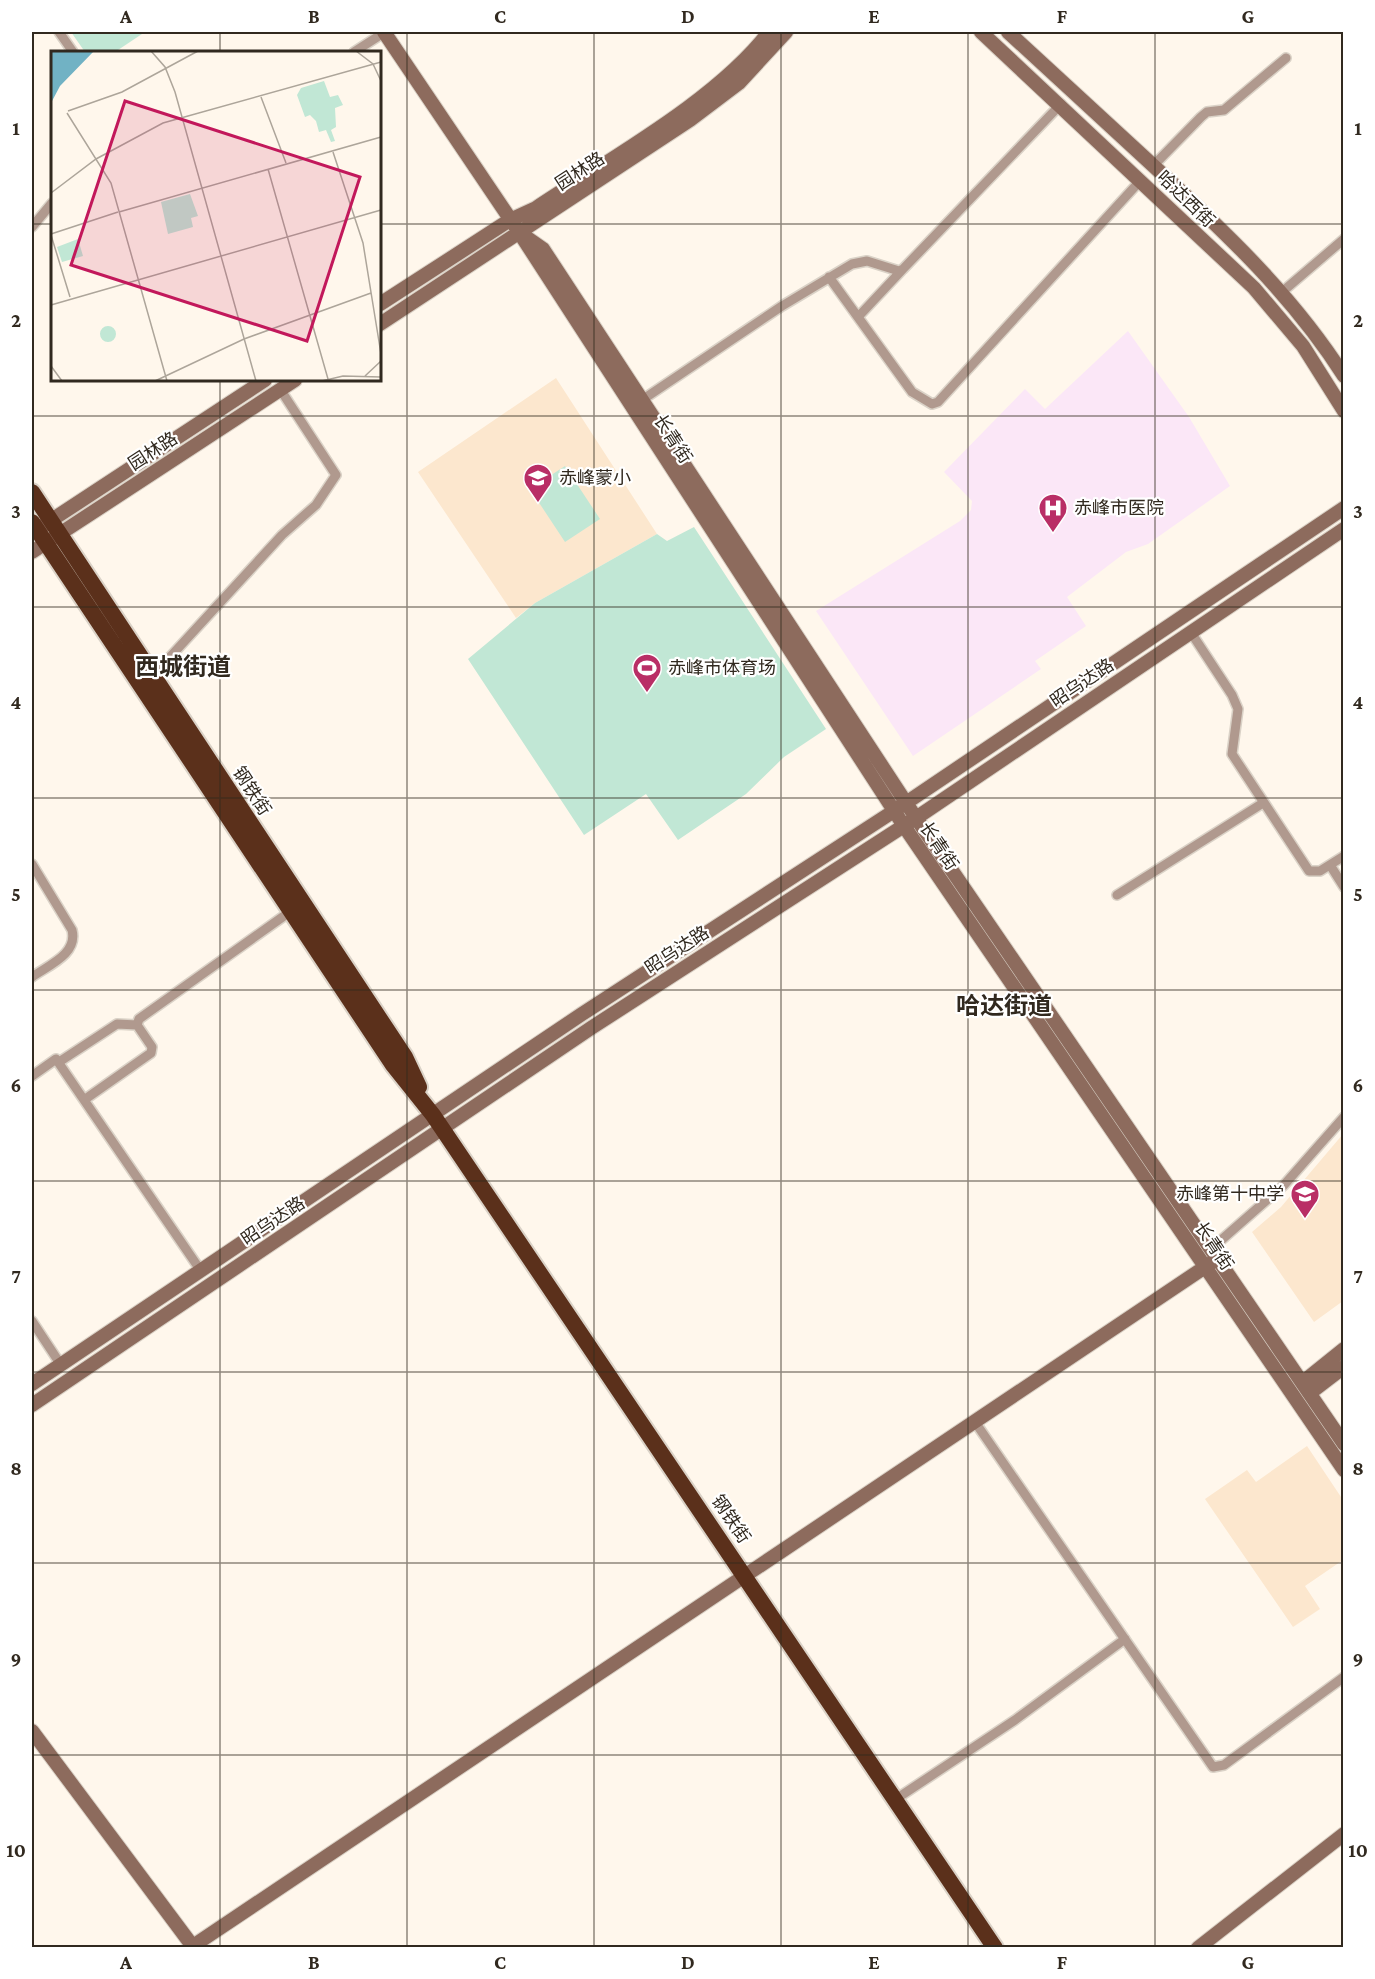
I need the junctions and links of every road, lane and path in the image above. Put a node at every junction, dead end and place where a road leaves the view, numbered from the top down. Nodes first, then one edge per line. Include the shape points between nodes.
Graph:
1 (59, 32) edge
2 (385, 32) edge
3 (769, 32) edge
4 (786, 32) edge
5 (981, 32) edge
6 (1008, 32) edge
7 (72, 51) edge
8 (356, 51) edge
9 (1286, 58) dead end
10 (1061, 105) junction
11 (1153, 166) junction
12 (1140, 181) junction
13 (51, 204) edge
14 (510, 219) junction
15 (32, 227) edge
16 (519, 232) junction
17 (1344, 238) edge
18 (903, 269) junction
19 (829, 277) junction
20 (1282, 292) junction
21 (381, 303) edge
22 (858, 317) junction
23 (381, 323) edge
24 (1342, 371) edge
25 (264, 381) edge
26 (293, 381) edge
27 (280, 389) junction
28 (642, 400) junction
29 (1344, 411) edge
30 (32, 492) edge
31 (1344, 508) edge
32 (1344, 529) edge
33 (41, 533) edge
34 (1190, 631) junction
35 (151, 673) junction
36 (1263, 802) junction
37 (900, 806) junction
38 (910, 822) junction
39 (1344, 856) edge
40 (32, 864) edge
41 (1330, 864) junction
42 (1344, 887) edge
43 (1117, 895) dead end
44 (291, 911) junction
45 (32, 977) edge
46 (137, 1025) junction
47 (58, 1062) junction
48 (32, 1076) edge
49 (84, 1100) junction
50 (1344, 1117) edge
51 (437, 1122) junction
52 (1215, 1254) junction
53 (1206, 1267) junction
54 (201, 1271) junction
55 (32, 1321) edge
56 (1344, 1349) edge
57 (61, 1365) junction
58 (1344, 1367) edge
59 (32, 1384) edge
60 (1306, 1388) junction
61 (32, 1405) edge
62 (975, 1422) junction
63 (1344, 1444) edge
64 (1344, 1470) edge
65 (746, 1575) junction
66 (1125, 1639) junction
67 (1344, 1677) edge
68 (32, 1731) edge
69 (896, 1799) junction
70 (1344, 1834) edge
71 (192, 1947) edge
72 (995, 1947) edge
73 (1198, 1947) edge

1 - 7 street
2 - 8 street
2 - 14 main road, 长青街
3 - 14 main road, 园林路 via 732,71 685,109 536,208
4 - 16 main road, 园林路 via 756,67 718,100
5 - 10 main road, 哈达西街
6 - 11 main road, 哈达西街
9 - 11 street via 1224,110 1207,112
10 - 12 main road, 哈达西街
10 - 18 street
11 - 20 main road, 哈达西街 via 1224,231
12 - 22 street via 938,402 932,404 912,392
12 - 29 main road, 哈达西街 via 1254,288 1303,346
13 - 15 street
14 - 16 main road, 长青街
14 - 21 main road, 园林路
16 - 23 main road, 园林路
16 - 28 main road, 长青街 via 543,249
16 - 37 main road, 长青街
17 - 20 street
18 - 19 street via 898,271 867,261 852,264
18 - 22 street
19 - 22 street
19 - 28 street
20 - 24 main road, 哈达西街
25 - 33 main road, 园林路
26 - 27 main road, 园林路
27 - 33 main road, 园林路
27 - 35 street via 336,475 316,505 282,535
28 - 37 main road, 长青街
30 - 33 highway, 钢铁街
31 - 37 main road, 昭乌达路
32 - 34 main road, 昭乌达路
33 - 35 highway, 钢铁街
33 - 44 highway, 钢铁街
34 - 36 street via 1238,709 1232,754
34 - 38 main road, 昭乌达路
35 - 51 highway, 钢铁街 via 405,1057
36 - 41 street via 1309,871 1320,871
36 - 43 street
37 - 38 main road, 长青街
37 - 51 main road, 昭乌达路 via 591,1007
38 - 51 main road, 昭乌达路 via 591,1028
38 - 52 main road, 长青街
38 - 53 main road, 长青街
39 - 41 street
40 - 45 street via 75,940 69,951
41 - 42 street
44 - 46 street via 139,1019
44 - 51 highway, 钢铁街 via 393,1065
46 - 47 street via 117,1024
46 - 49 street via 152,1047 151,1053
47 - 48 street via 56,1059
47 - 49 street
49 - 54 street
50 - 52 street
51 - 54 main road, 昭乌达路
51 - 61 main road, 昭乌达路
51 - 65 highway, 钢铁街
52 - 53 main road
52 - 60 main road, 长青街
53 - 62 main road
53 - 64 main road, 长青街
54 - 57 main road, 昭乌达路
55 - 57 street
56 - 60 main road
57 - 59 main road, 昭乌达路
58 - 60 main road
60 - 63 main road, 长青街
62 - 65 main road
62 - 66 street
65 - 69 highway, 钢铁街
65 - 71 main road
66 - 67 street via 1213,1767 1224,1765
66 - 69 street via 1015,1720
68 - 71 main road
69 - 72 highway, 钢铁街
70 - 73 main road

